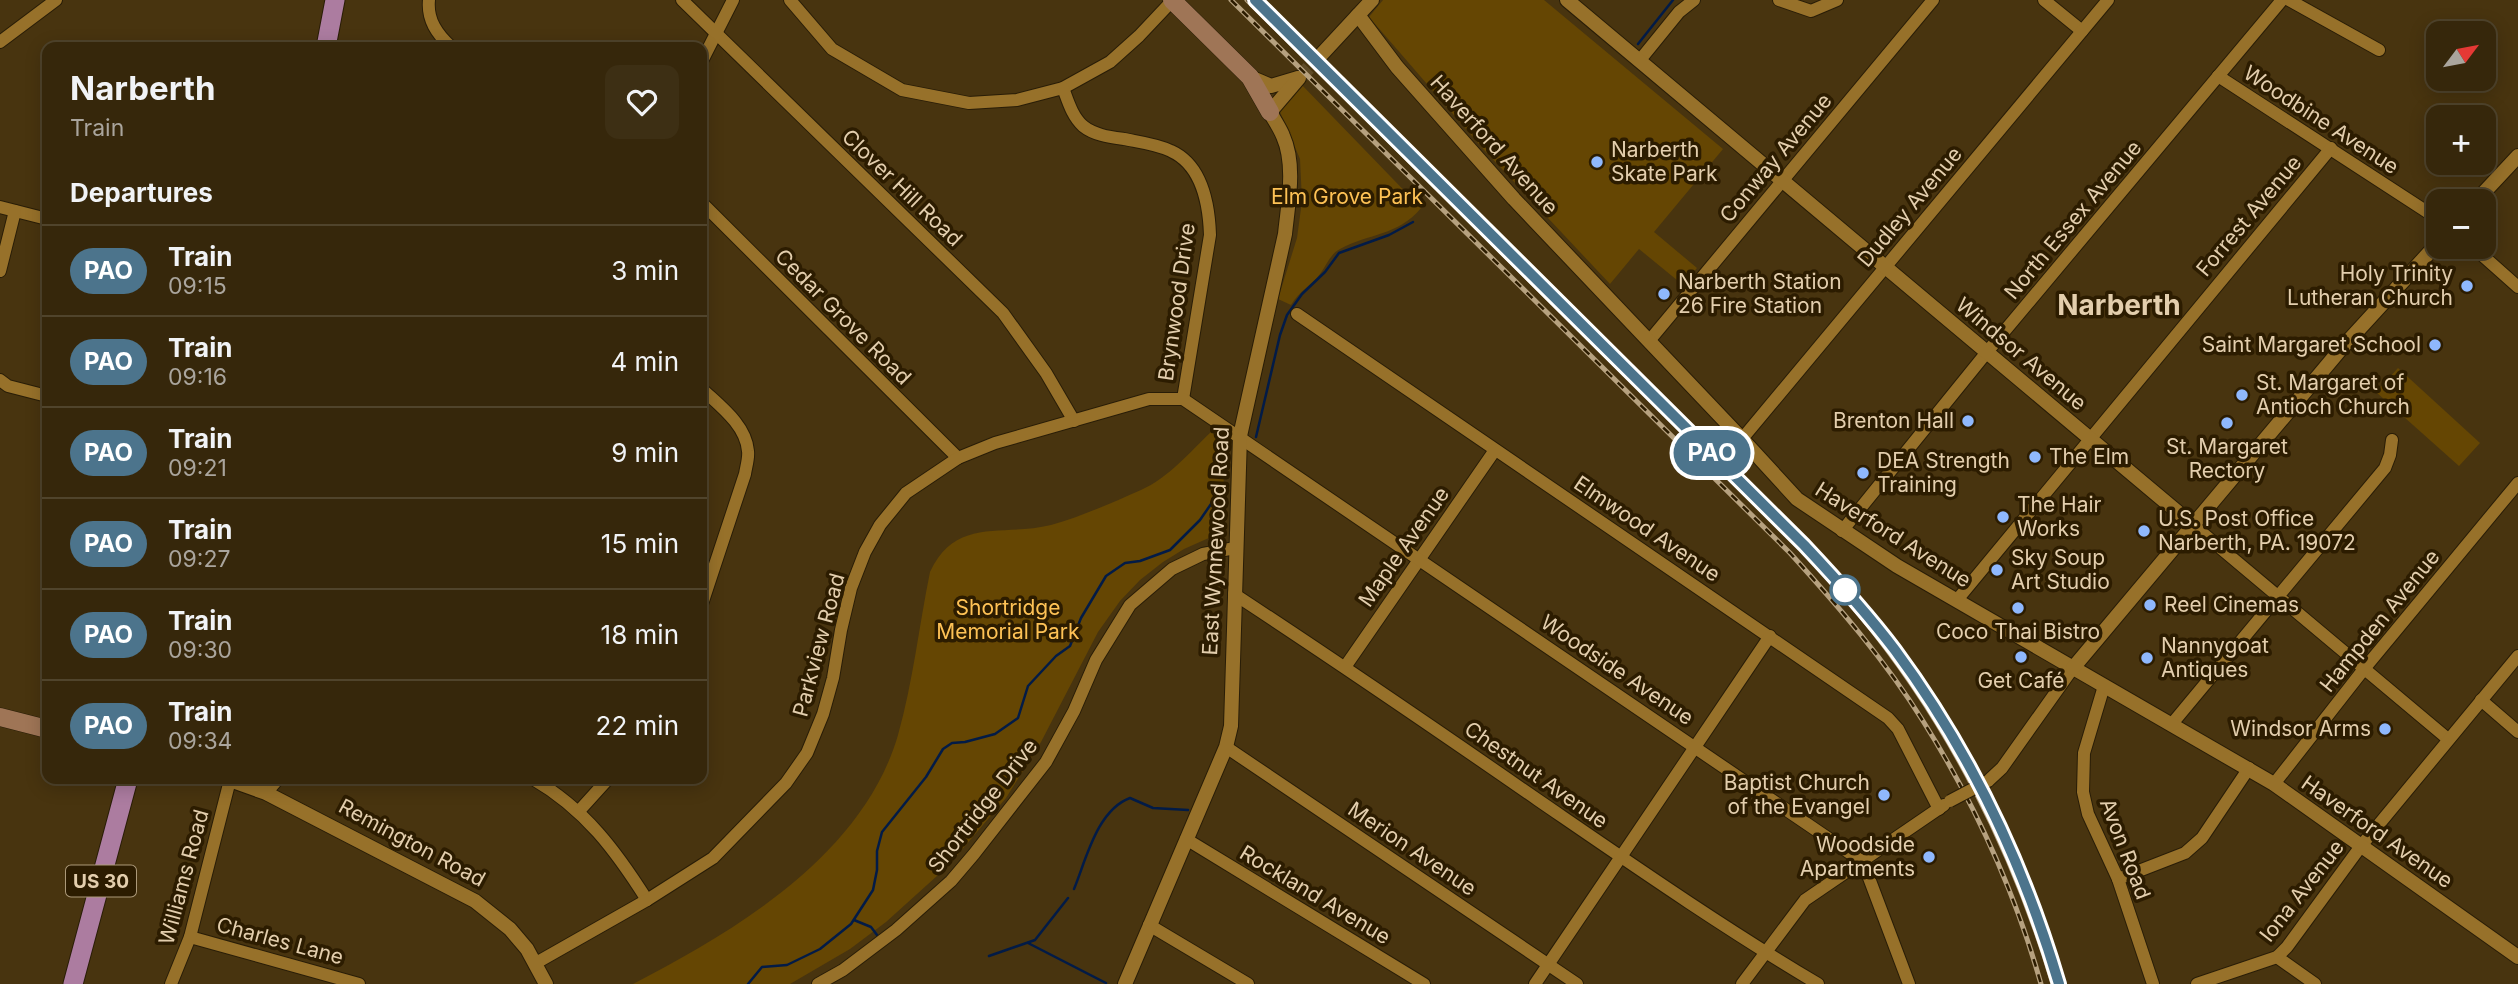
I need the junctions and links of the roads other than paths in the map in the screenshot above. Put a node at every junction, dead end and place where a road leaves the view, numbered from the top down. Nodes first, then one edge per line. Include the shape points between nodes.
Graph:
1 (56, 0) edge
2 (335, 0) edge
3 (429, 0) edge
4 (682, 0) edge
5 (733, 0) edge
6 (790, 0) edge
7 (1172, 0) edge
8 (1372, 0) edge
9 (1567, 0) edge
10 (1694, 0) edge
11 (1779, 0) edge
12 (1837, 0) edge
13 (1933, 0) edge
14 (2044, 0) edge
15 (2108, 0) edge
16 (2282, 0) edge
17 (2289, 0) edge
18 (1359, 15) junction
19 (2082, 31) junction
20 (716, 34) junction
21 (0, 42) edge
22 (327, 42) edge
23 (446, 42) edge
24 (2379, 50) dead end
25 (707, 51) edge
26 (1321, 55) tunnel mouth
27 (1640, 60) junction
28 (2218, 76) junction
29 (1250, 77) junction
30 (1063, 88) junction
31 (1270, 112) junction
32 (2331, 148) junction
33 (2518, 156) edge
34 (1782, 182) junction
35 (2487, 189) edge
36 (0, 207) edge
37 (707, 208) edge
38 (15, 211) junction
39 (2426, 211) edge
40 (42, 218) edge
41 (2426, 256) edge
42 (2486, 259) edge
43 (1886, 267) junction
44 (0, 271) edge
45 (2518, 287) edge
46 (1297, 314) dead end
47 (1649, 341) junction
48 (1987, 352) junction
49 (0, 380) edge
50 (707, 394) edge
51 (42, 395) edge
52 (1183, 399) junction
53 (1074, 421) junction
54 (1241, 436) junction
55 (1742, 439) junction
56 (2090, 439) junction
57 (2392, 440) dead end
58 (1495, 450) junction
59 (958, 458) junction
60 (2518, 484) edge
61 (2193, 525) junction
62 (1842, 531) junction
63 (1235, 548) junction
64 (1419, 559) junction
65 (707, 589) edge
66 (1234, 594) junction
67 (2278, 595) junction
68 (1957, 600) junction
69 (1770, 636) junction
70 (2518, 656) edge
71 (1345, 667) junction
72 (2073, 668) junction
73 (2364, 669) junction
74 (2104, 686) junction
75 (2480, 700) junction
76 (0, 717) edge
77 (2171, 724) junction
78 (42, 728) edge
79 (2518, 732) edge
80 (2448, 739) junction
81 (1226, 747) junction
82 (1696, 747) junction
83 (2249, 768) junction
84 (127, 784) edge
85 (228, 784) edge
86 (242, 784) edge
87 (274, 784) edge
88 (540, 784) edge
89 (603, 784) edge
90 (2274, 784) junction
91 (266, 793) junction
92 (1945, 805) junction
93 (579, 811) junction
94 (1186, 839) junction
95 (2361, 846) junction
96 (1622, 858) junction
97 (1863, 862) junction
98 (2118, 879) junction
99 (647, 900) junction
100 (1149, 925) junction
101 (190, 937) junction
102 (1766, 953) junction
103 (2277, 957) junction
104 (2518, 957) edge
105 (536, 963) junction
106 (1548, 965) junction
107 (73, 984) edge
108 (171, 984) edge
109 (359, 984) edge
110 (546, 984) edge
111 (818, 984) edge
112 (1125, 984) edge
113 (1248, 984) edge
114 (1424, 984) edge
115 (1535, 984) edge
116 (1577, 984) edge
117 (1742, 984) edge
118 (1818, 984) edge
119 (1909, 984) edge
120 (2152, 984) edge
121 (2197, 984) edge
122 (2315, 984) edge

1 - 21 street
2 - 22 highway
3 - 23 street via 430,20
4 - 20 street, Clover Hill Road
5 - 20 street
6 - 30 street via 832,49 902,90 969,103 1017,100
7 - 29 main road, East Wynnewood Road
7 - 30 street via 1110,62
8 - 18 street
9 - 27 street, Windsor Avenue
10 - 27 street
11 - 12 street via 1811,11
13 - 34 street, Conway Avenue
14 - 19 street
15 - 19 street, Dudley Avenue
16 - 28 street, North Essex Avenue
17 - 24 street
18 - 26 street
18 - 47 street, Haverford Avenue via 1396,67
19 - 43 street, Dudley Avenue
20 - 25 street
20 - 53 street, Clover Hill Road via 1003,313
27 - 34 street, Windsor Avenue
28 - 32 street, Woodbine Avenue
28 - 48 street, North Essex Avenue
29 - 31 main road, East Wynnewood Road
29 - 31 street via 1271,86 1299,78
30 - 52 street, Brynwood Drive via 1083,125 1098,134 1173,151 1192,167 1200,186 1209,211 1209,235
31 - 54 street, East Wynnewood Road via 1284,138 1289,200
32 - 39 street, Woodbine Avenue
32 - 56 street, Forrest Avenue
33 - 35 street
34 - 43 street, Windsor Avenue
34 - 47 street, Conway Avenue
36 - 38 street
37 - 59 street, Cedar Grove Road
38 - 40 street
38 - 44 street
41 - 61 street via 2340,350
42 - 45 street
43 - 48 street, Windsor Avenue
43 - 55 street, Dudley Avenue
46 - 58 street, Elmwood Avenue
47 - 55 street, Haverford Avenue
48 - 56 street, Windsor Avenue
48 - 62 street, North Essex Avenue
49 - 51 street
50 - 65 street via 742,432 748,452
52 - 53 street, Parkview Road via 1149,400
52 - 54 street
53 - 59 street, Parkview Road
54 - 63 street, East Wynnewood Road
54 - 64 street, Woodside Avenue
55 - 62 street, Haverford Avenue via 1797,499
56 - 61 street, Windsor Avenue
56 - 68 street, Forrest Avenue
57 - 67 street via 2385,468
58 - 64 street, Maple Avenue
58 - 69 street, Elmwood Avenue
59 - 99 street, Parkview Road via 906,494 865,552 849,598 833,678 807,754 786,783 713,858
60 - 73 street, Hampden Avenue
61 - 67 street, Windsor Avenue
61 - 72 street
62 - 68 street, Haverford Avenue
63 - 66 street, East Wynnewood Road
63 - 111 street, Shortridge Drive via 1203,554 1172,569 1130,605 1096,660 1046,762 974,854 896,930
64 - 71 street, Maple Avenue
64 - 82 street, Woodside Avenue
66 - 71 street, Chestnut Avenue
66 - 81 street, East Wynnewood Road via 1231,726
67 - 73 street, Windsor Avenue
67 - 77 street
68 - 72 street, Haverford Avenue
69 - 82 street
69 - 92 street, Elmwood Avenue via 1888,718
70 - 75 street, Iona Avenue
71 - 96 street, Chestnut Avenue
72 - 74 street, Haverford Avenue
72 - 92 street, bridge via 2002,768
73 - 80 street, Windsor Avenue
73 - 90 street, Hampden Avenue
74 - 77 street, Haverford Avenue
74 - 98 street, Avon Road via 2084,753 2083,792 2088,814
75 - 79 street
75 - 80 street, Iona Avenue
76 - 78 main road
77 - 83 street, Haverford Avenue
80 - 95 street, Iona Avenue
81 - 94 street, East Wynnewood Road
81 - 106 street, Merion Avenue
82 - 96 street
82 - 97 street, Woodside Avenue
83 - 90 street, Haverford Avenue
83 - 98 street via 2202,838 2185,853
84 - 107 highway, US 30
85 - 101 street, Williams Road
86 - 91 street, Remington Road
87 - 91 street
88 - 93 street
89 - 93 street
90 - 95 street, Haverford Avenue
91 - 105 street, Remington Road via 475,901 510,929
92 - 97 street
93 - 99 street via 617,853
94 - 100 street, East Wynnewood Road
94 - 114 street, Rockland Avenue
95 - 103 street, Iona Avenue
95 - 104 street, Haverford Avenue
96 - 102 street, Chestnut Avenue
96 - 106 street
97 - 102 street via 1805,900
97 - 119 street
98 - 120 street, Avon Road
99 - 105 street, Parkview Road
100 - 112 street, East Wynnewood Road
100 - 113 street
101 - 108 street, Williams Road
101 - 109 street, Charles Lane
102 - 117 street
102 - 118 street, Chestnut Avenue
103 - 121 street, Iona Avenue
103 - 122 street
105 - 110 street, Remington Road
106 - 115 street
106 - 116 street, Merion Avenue

